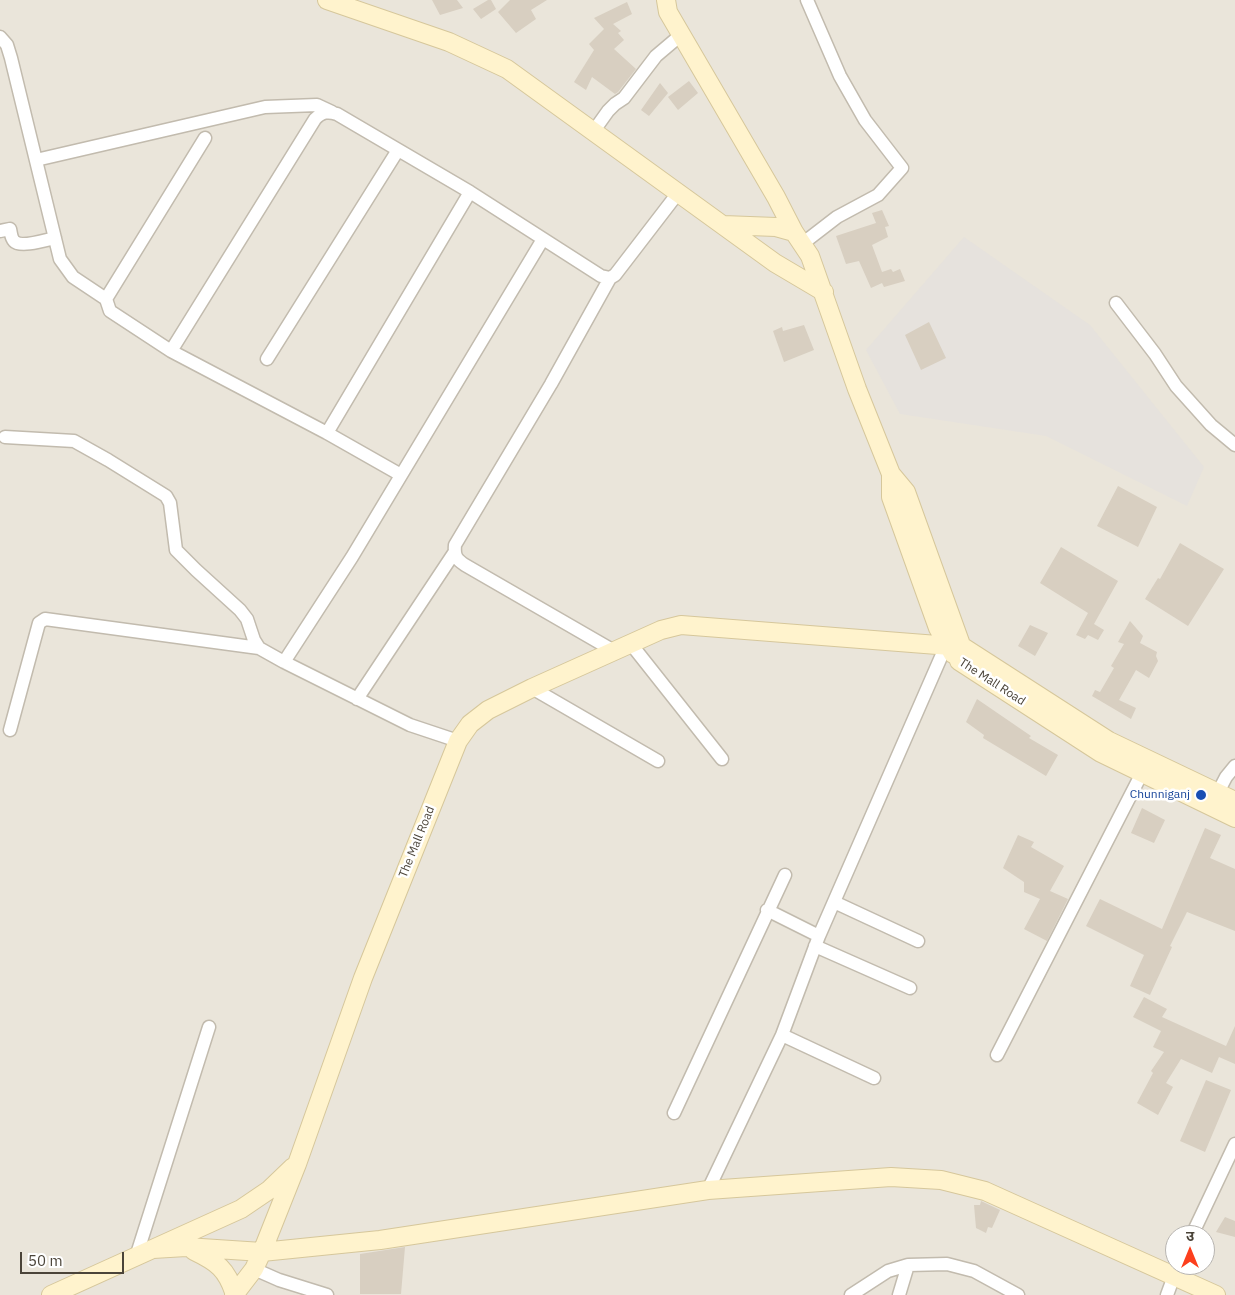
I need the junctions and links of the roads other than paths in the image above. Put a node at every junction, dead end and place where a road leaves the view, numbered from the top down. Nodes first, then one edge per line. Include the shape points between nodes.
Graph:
1 (666, 0) edge
2 (807, 0) edge
3 (334, 1) edge
4 (682, 34) junction
5 (0, 37) edge
6 (337, 114) junction
7 (594, 132) junction
8 (205, 138) dead end
9 (398, 150) junction
10 (36, 160) junction
11 (470, 192) junction
12 (678, 194) junction
13 (722, 225) junction
14 (0, 231) edge
15 (55, 238) junction
16 (798, 238) junction
17 (543, 239) junction
18 (610, 278) junction
19 (824, 292) junction
20 (106, 299) junction
21 (1116, 303) dead end
22 (171, 351) junction
23 (267, 359) dead end
24 (327, 433) junction
25 (5, 437) dead end
26 (1235, 445) edge
27 (401, 475) junction
28 (454, 553) junction
29 (632, 644) junction
30 (259, 648) junction
31 (614, 651) junction
32 (955, 655) junction
33 (284, 662) junction
34 (532, 688) junction
35 (357, 699) junction
36 (10, 730) dead end
37 (458, 741) junction
38 (722, 759) dead end
39 (658, 761) dead end
40 (1235, 766) edge
41 (1142, 773) junction
42 (1214, 800) junction
43 (1235, 801) edge
44 (1235, 818) edge
45 (784, 876) dead end
46 (834, 902) junction
47 (767, 910) junction
48 (817, 941) junction
49 (918, 941) dead end
50 (910, 988) dead end
51 (209, 1027) dead end
52 (782, 1035) junction
53 (997, 1055) dead end
54 (874, 1078) dead end
55 (674, 1113) dead end
56 (1235, 1144) edge
57 (297, 1164) junction
58 (708, 1190) junction
59 (1197, 1225) edge
60 (186, 1248) junction
61 (153, 1249) junction
62 (262, 1252) junction
63 (136, 1257) junction
64 (908, 1265) junction
65 (1165, 1266) edge
66 (254, 1269) junction
67 (1174, 1275) edge
68 (1183, 1275) edge
69 (52, 1295) edge
70 (234, 1295) edge
71 (326, 1295) edge
72 (851, 1295) edge
73 (899, 1295) edge
74 (1018, 1295) edge
75 (1167, 1295) edge
76 (1216, 1295) edge

1 - 4 street via 668,12
2 - 16 street via 840,76 865,120 902,168 878,195
3 - 7 street via 449,42 507,69
4 - 7 street via 656,56
4 - 16 street
5 - 10 street via 11,58
6 - 9 street
6 - 10 street via 316,105 265,106
6 - 22 street via 321,113 315,119
7 - 12 street
8 - 20 street
9 - 11 street
9 - 23 street
10 - 15 street
11 - 17 street
11 - 24 street
12 - 13 street
12 - 18 street
13 - 16 street via 776,228
13 - 19 street via 775,263
14 - 15 street via 10,229 14,241 21,244
15 - 20 street via 60,259 66,268
16 - 19 street via 810,256
17 - 18 street via 601,276
17 - 27 street
18 - 28 street via 455,545
19 - 32 street via 857,389 891,474 906,492
20 - 22 street via 110,312
21 - 26 street via 1176,386 1211,425
22 - 24 street
24 - 27 street
25 - 30 street via 74,441 166,496 170,503 176,550 240,610
27 - 33 street
28 - 31 street via 456,559 465,565
28 - 35 street
29 - 31 street, The Mall Road
29 - 32 street, The Mall Road via 661,630 681,625
29 - 38 street
30 - 33 street
30 - 36 street via 45,619 39,623
31 - 34 street, The Mall Road
32 - 41 street, The Mall Road via 1101,753
32 - 42 street, The Mall Road
32 - 46 street
33 - 35 street
34 - 37 street, The Mall Road via 488,710 470,724
34 - 39 street
35 - 37 street via 410,725
37 - 57 street, The Mall Road via 363,978
40 - 42 street
41 - 42 street, The Mall Road
41 - 53 street
42 - 43 street, The Mall Road
42 - 44 street, The Mall Road
45 - 47 street
46 - 48 street
46 - 49 street
47 - 48 street
47 - 55 street
48 - 50 street
48 - 52 street
51 - 63 street
52 - 54 street
52 - 58 street
56 - 59 street
57 - 61 street via 269,1190 241,1209
57 - 62 street, The Mall Road
58 - 62 street via 380,1240
58 - 65 street via 892,1177 941,1180 986,1191
60 - 61 street
60 - 62 street
60 - 70 street via 213,1260 230,1279
61 - 63 street
62 - 66 street, The Mall Road
63 - 69 street
64 - 72 street via 888,1271
64 - 73 street
64 - 74 street via 947,1264 974,1271
66 - 70 street, The Mall Road
66 - 71 street
67 - 75 street
68 - 76 street

